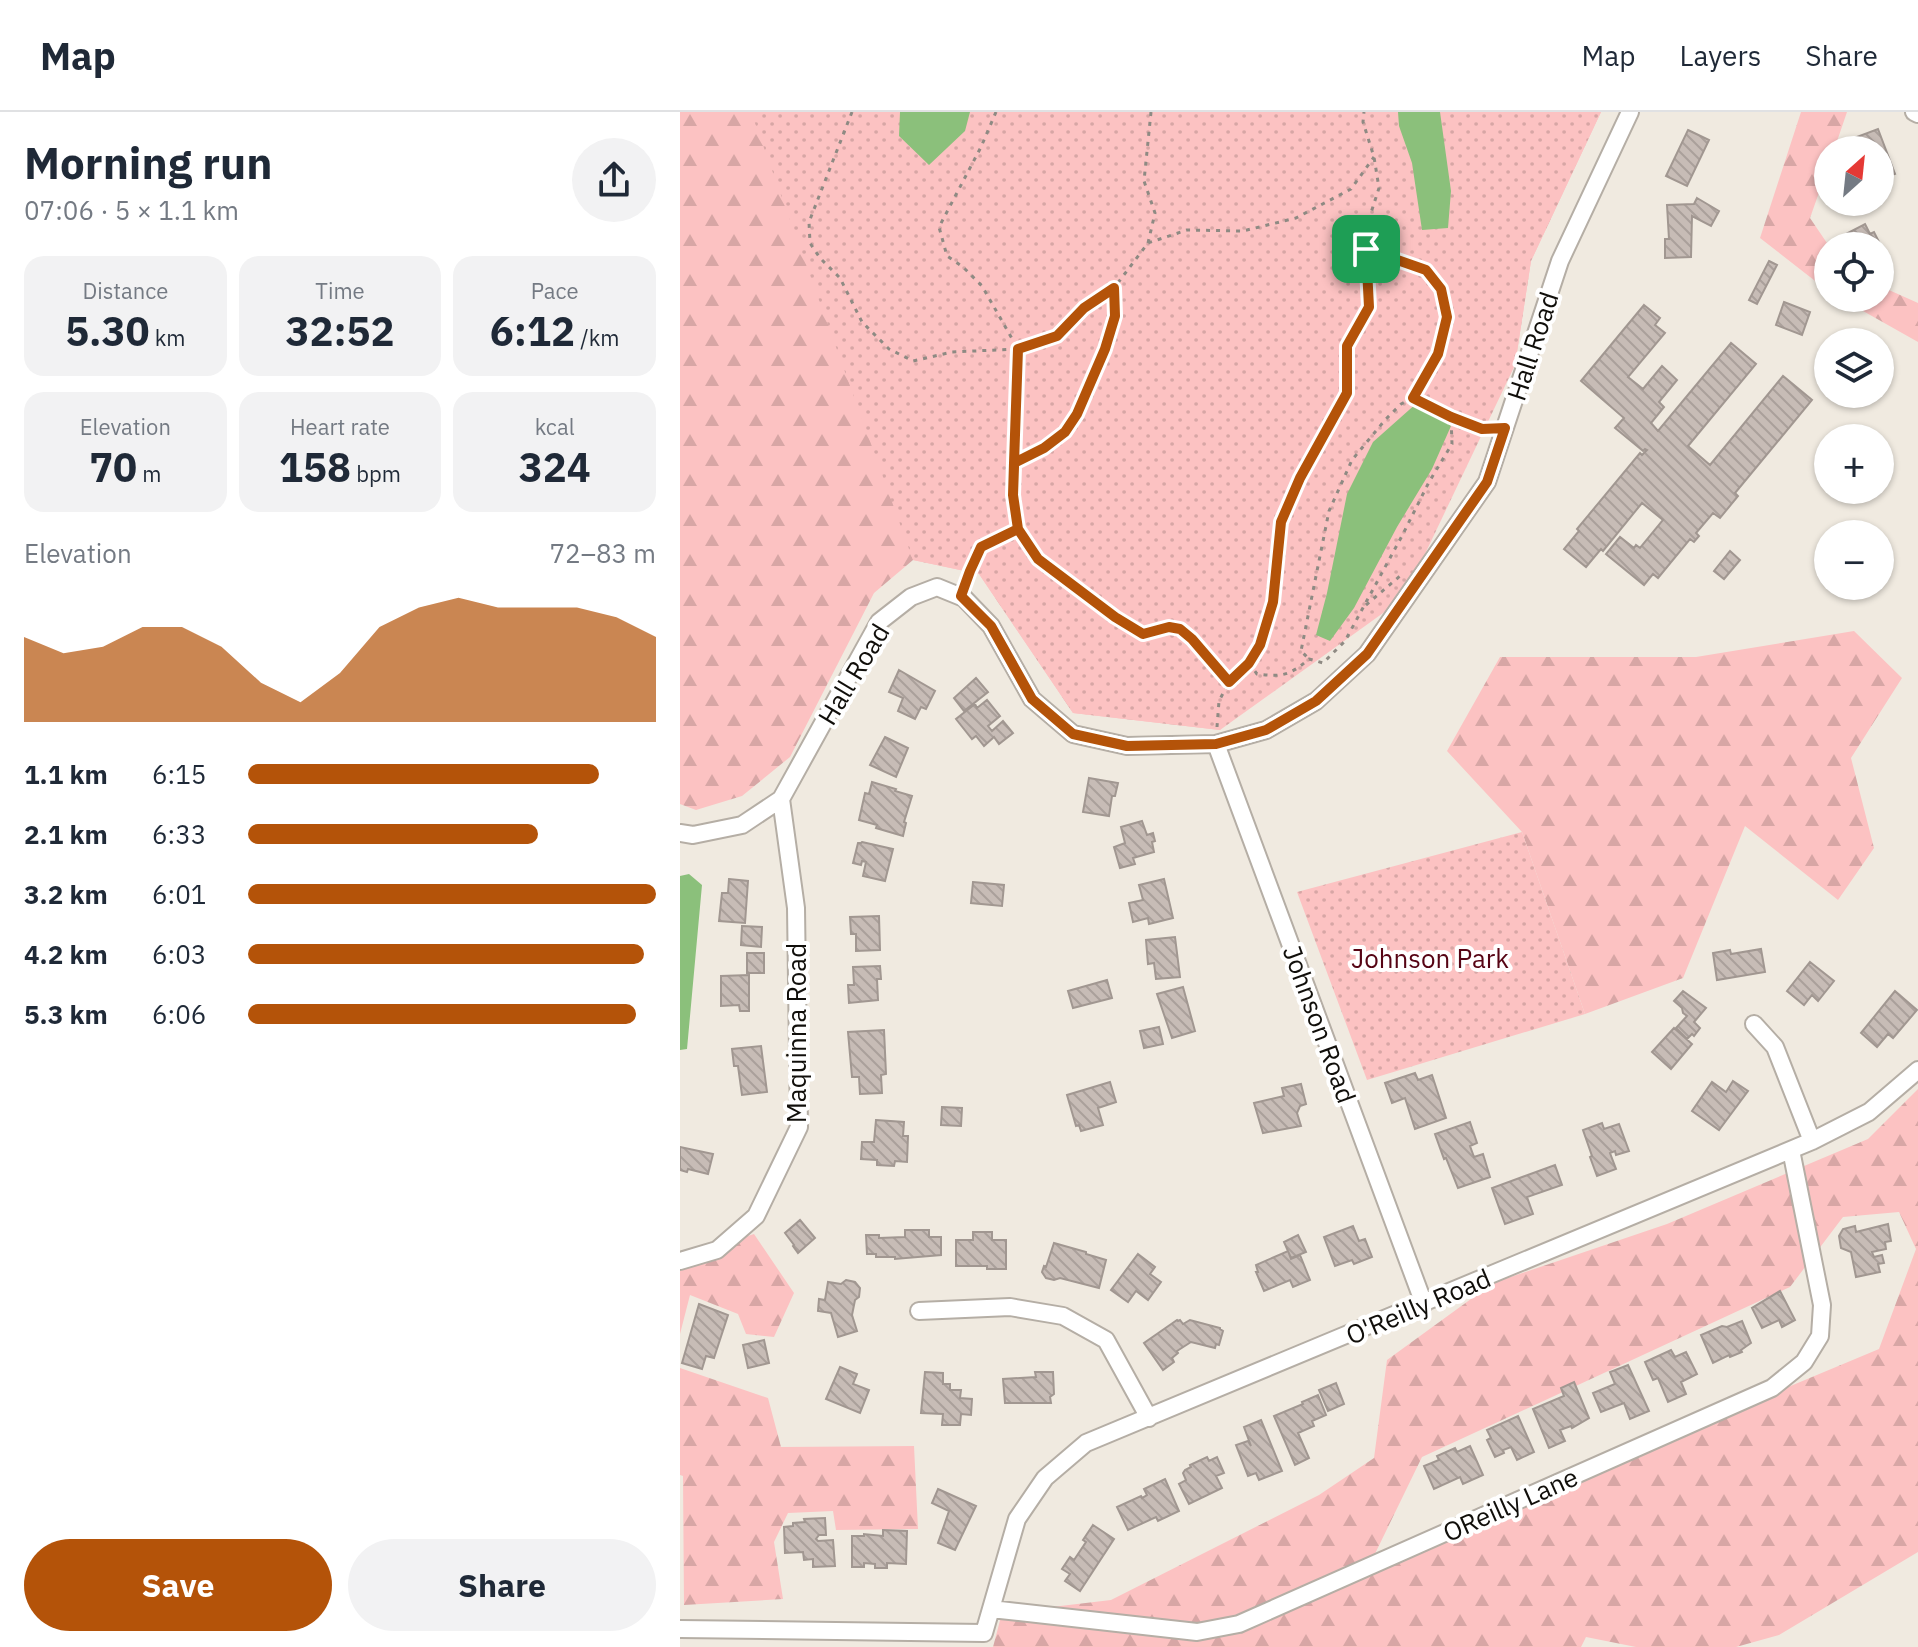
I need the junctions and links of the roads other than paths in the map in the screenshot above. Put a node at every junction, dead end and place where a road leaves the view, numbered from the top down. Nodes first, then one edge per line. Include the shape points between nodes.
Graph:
1 (1630, 112) edge
2 (1216, 744) junction
3 (781, 799) junction
4 (680, 833) edge
5 (1754, 1024) dead end
6 (1918, 1070) edge
7 (1812, 1141) junction
8 (1791, 1150) junction
9 (680, 1261) edge
10 (1424, 1304) junction
11 (919, 1311) dead end
12 (1149, 1418) junction
13 (991, 1609) junction
14 (680, 1629) edge
15 (982, 1640) edge

1 - 2 street, Hall Road via 1560,261 1487,482 1367,654 1316,701 1266,730
2 - 3 street, Hall Road via 1127,746 1073,734 1032,699 991,626 961,596 937,587 911,597 879,622
2 - 10 street, Johnson Road
3 - 4 street, Hall Road via 742,825
3 - 9 street, Maquinna Road via 796,908 799,1127 756,1216 717,1250
5 - 7 street via 1775,1047
6 - 7 street, O'Reilly Road via 1869,1112
7 - 8 street, O'Reilly Road
8 - 10 street, O'Reilly Road
8 - 13 street, OReilly Lane via 1822,1305 1820,1336 1804,1362 1772,1388 1239,1624 1197,1632
10 - 12 street, O'Reilly Road
11 - 12 street via 1010,1307 1063,1316 1106,1340
12 - 13 street, O'Reilly Road via 1086,1443 1045,1478 1017,1519
13 - 15 street, O'Reilly Road
14 - 15 street

